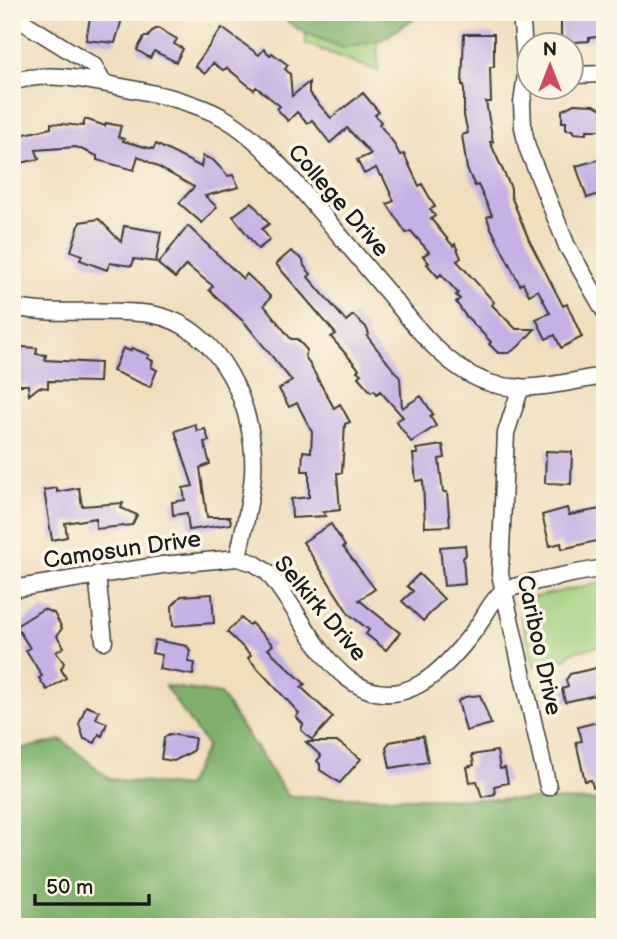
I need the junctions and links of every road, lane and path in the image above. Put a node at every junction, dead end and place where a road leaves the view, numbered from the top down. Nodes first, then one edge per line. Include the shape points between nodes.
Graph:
1 (521, 12) edge
2 (12, 15) edge
3 (523, 32) edge
4 (586, 75) edge
5 (605, 75) edge
6 (14, 77) edge
7 (103, 83) junction
8 (522, 102) edge
9 (12, 307) edge
10 (605, 312) edge
11 (605, 376) edge
12 (521, 387) junction
13 (238, 558) junction
14 (605, 568) edge
15 (97, 574) junction
16 (12, 589) edge
17 (502, 591) junction
18 (104, 640) dead end
19 (548, 787) dead end

1 - 3 street
2 - 7 street via 94,66
4 - 5 street
6 - 7 street, College Drive via 54,76
7 - 12 street, College Drive via 191,104 247,134 450,360 484,382
8 - 10 street via 527,147 567,246
9 - 13 street, Selkirk Drive via 152,314 185,326 213,350 236,390 251,432 253,476
11 - 12 street, College Drive
12 - 17 street, Cariboo Drive via 504,454
13 - 15 street, Camosun Drive
13 - 17 street, Selkirk Drive via 267,572 341,673 381,693 404,692 431,677 464,644
14 - 17 street
15 - 16 street, Camosun Drive
15 - 18 street
17 - 19 street, Cariboo Drive

